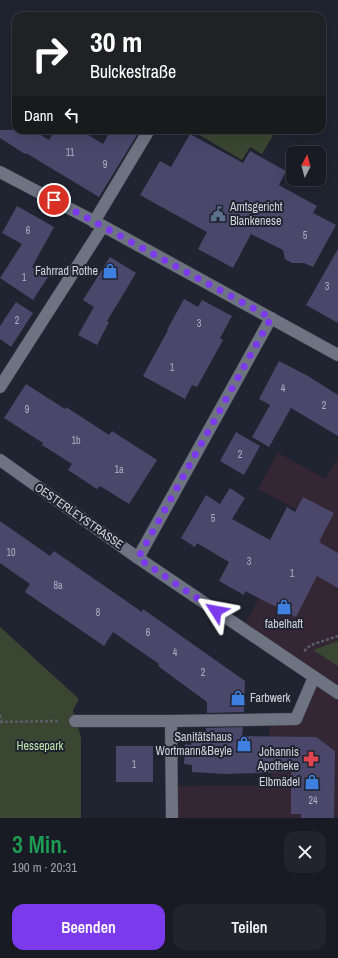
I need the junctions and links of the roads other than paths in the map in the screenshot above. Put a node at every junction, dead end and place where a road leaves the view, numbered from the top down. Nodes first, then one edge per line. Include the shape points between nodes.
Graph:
1 (147, 134) edge
2 (0, 172) edge
3 (98, 224) junction
4 (271, 318) junction
5 (338, 355) edge
6 (0, 387) edge
7 (0, 460) edge
8 (138, 558) junction
9 (314, 677) junction
10 (338, 693) edge
11 (75, 721) road end
12 (171, 721) junction
13 (172, 818) edge

1 - 3 street
2 - 3 street
3 - 4 street
3 - 6 street
4 - 5 street
4 - 8 street
7 - 8 street, OESTERLEYSTRASSE
8 - 9 street, OESTERLEYSTRASSE
9 - 10 street, OESTERLEYSTRASSE
9 - 12 street via 296,719
11 - 12 street
12 - 13 street

